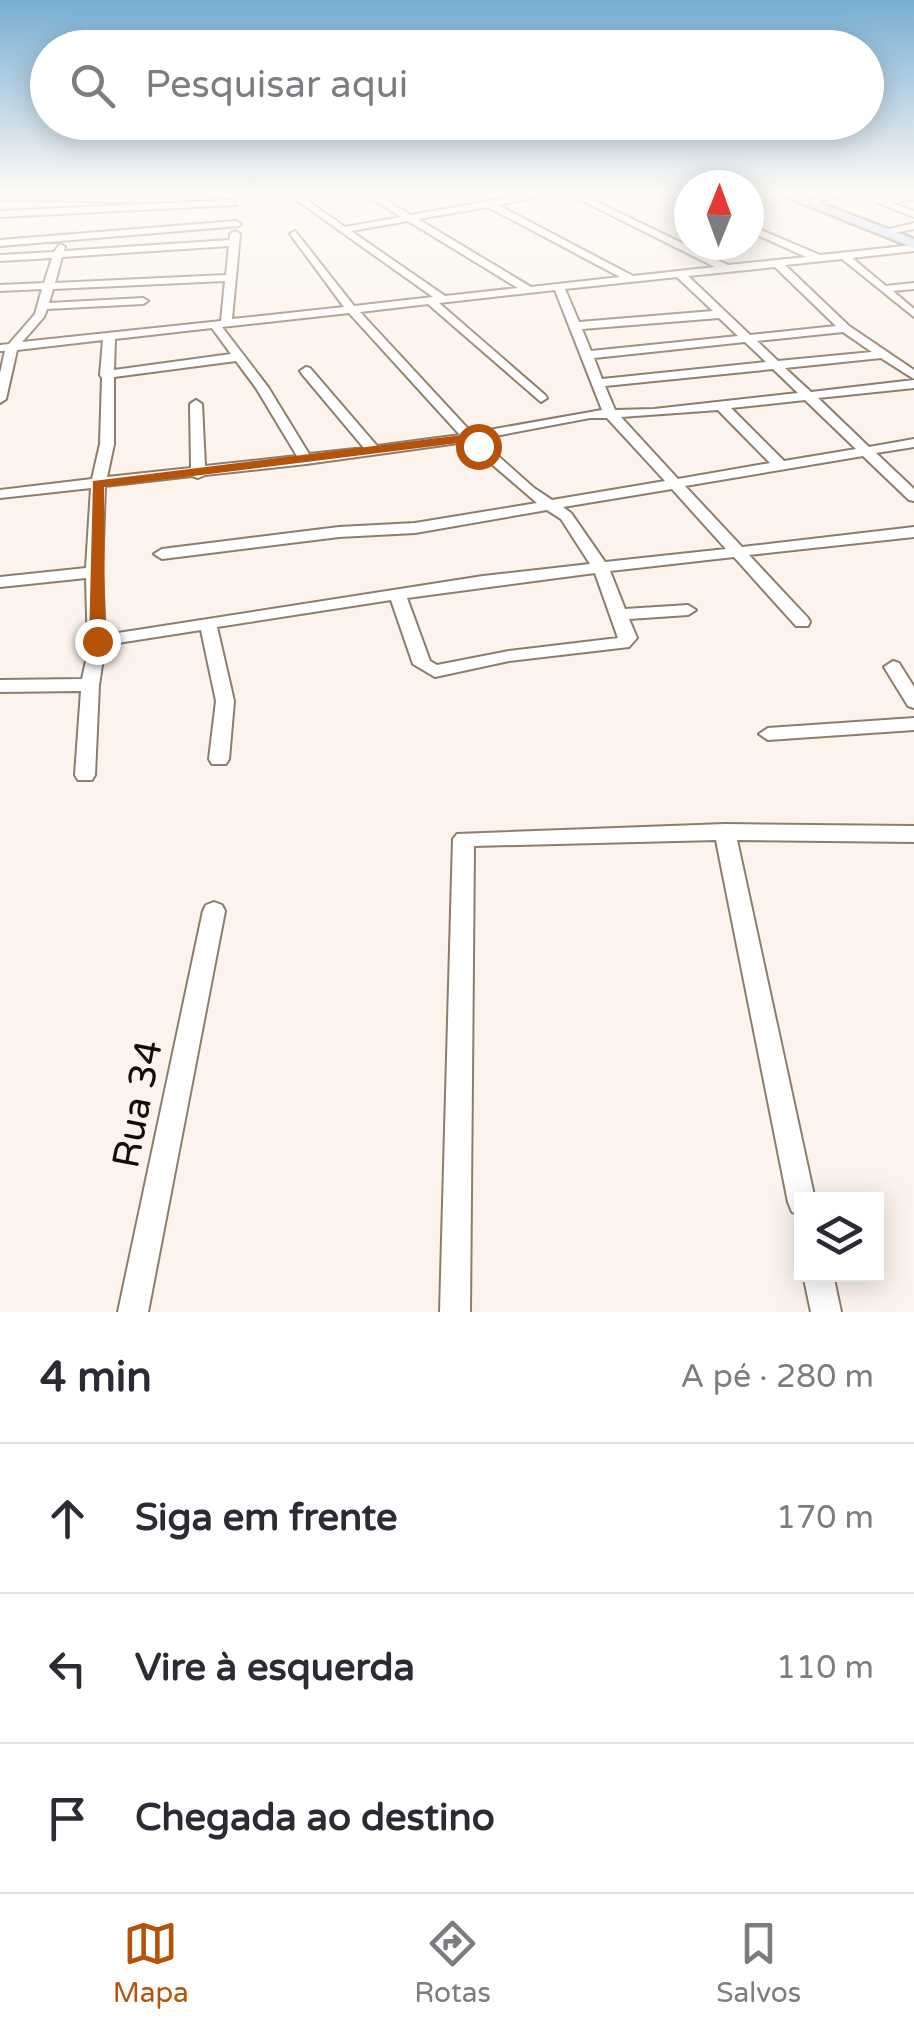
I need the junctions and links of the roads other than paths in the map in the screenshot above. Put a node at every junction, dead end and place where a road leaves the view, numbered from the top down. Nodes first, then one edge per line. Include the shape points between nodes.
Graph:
1 (41, 255) edge
2 (59, 255) edge
3 (233, 255) edge
4 (311, 255) edge
5 (376, 255) edge
6 (470, 255) edge
7 (586, 255) edge
8 (697, 255) edge
9 (811, 255) edge
10 (862, 255) edge
11 (0, 258) edge
12 (846, 258) junction
13 (824, 261) junction
14 (779, 265) junction
15 (727, 270) junction
16 (679, 273) junction
17 (230, 278) junction
18 (632, 279) junction
19 (52, 284) junction
20 (914, 286) edge
21 (559, 287) junction
22 (0, 288) edge
23 (884, 289) junction
24 (528, 290) junction
25 (435, 299) junction
26 (142, 301) dead end
27 (44, 306) junction
28 (351, 309) junction
29 (722, 314) junction
30 (914, 314) edge
31 (221, 324) junction
32 (576, 326) junction
33 (845, 328) junction
34 (108, 336) junction
35 (747, 339) junction
36 (6, 348) edge
37 (883, 354) junction
38 (587, 356) junction
39 (237, 357) junction
40 (776, 367) junction
41 (306, 371) dead end
42 (914, 374) edge
43 (106, 375) junction
44 (598, 384) junction
45 (914, 384) edge
46 (807, 396) junction
47 (541, 398) dead end
48 (0, 399) edge
49 (196, 404) dead end
50 (721, 406) junction
51 (610, 413) junction
52 (470, 438) junction
53 (914, 443) edge
54 (862, 450) junction
55 (374, 452) junction
56 (306, 460) junction
57 (780, 466) junction
58 (198, 474) junction
59 (98, 484) junction
60 (676, 484) junction
61 (0, 494) edge
62 (914, 497) edge
63 (550, 504) junction
64 (914, 532) edge
65 (740, 552) junction
66 (162, 554) dead end
67 (601, 568) junction
68 (94, 572) junction
69 (0, 582) edge
70 (397, 594) junction
71 (688, 610) dead end
72 (621, 614) junction
73 (802, 622) dead end
74 (208, 624) junction
75 (97, 641) junction
76 (893, 668) dead end
77 (90, 685) junction
78 (0, 686) edge
79 (914, 702) edge
80 (914, 724) edge
81 (768, 734) dead end
82 (219, 760) dead end
83 (85, 774) dead end
84 (724, 832) junction
85 (914, 834) edge
86 (214, 911) dead end
87 (800, 1192) edge
88 (820, 1282) edge
89 (133, 1312) edge
90 (455, 1312) edge
91 (826, 1312) edge

1 - 11 street
2 - 19 street
3 - 17 street
4 - 28 street
5 - 25 street
6 - 24 street
7 - 18 street
8 - 15 street
9 - 13 street
10 - 12 street
12 - 13 street
12 - 23 street
13 - 14 street
14 - 15 street
14 - 33 street
15 - 16 street
16 - 18 street
16 - 29 street
17 - 19 street
17 - 31 street
18 - 21 street
19 - 22 street
19 - 27 street
20 - 23 street
21 - 24 street
21 - 32 street
23 - 30 street
24 - 25 street
25 - 28 street
25 - 47 street
26 - 27 street
27 - 36 street via 34,326
28 - 31 street
28 - 52 street
29 - 32 street
29 - 35 street
31 - 34 street
31 - 39 street
32 - 38 street
33 - 35 street
33 - 37 street
34 - 36 street
34 - 43 street
35 - 38 street
35 - 40 street
36 - 48 street
37 - 40 street
37 - 42 street
38 - 44 street
39 - 43 street
39 - 56 street
40 - 44 street
40 - 46 street
41 - 55 street
43 - 59 street via 107,444
44 - 51 street
45 - 46 street
46 - 50 street
46 - 54 street
49 - 58 street
50 - 51 street
50 - 57 street
51 - 52 street
51 - 60 street
52 - 55 street
52 - 63 street
53 - 54 street
54 - 57 street
54 - 62 street
55 - 56 street
56 - 58 street
57 - 60 street
58 - 59 street
59 - 61 street
59 - 68 street
60 - 63 street
60 - 65 street
63 - 66 street via 414,528
63 - 67 street via 566,516
64 - 65 street
65 - 67 street
65 - 73 street
67 - 70 street
67 - 72 street
68 - 69 street
68 - 75 street
70 - 72 street via 422,664 434,671 623,643 628,636
70 - 74 street
71 - 72 street
74 - 75 street
74 - 82 street via 225,700
75 - 77 street
76 - 79 street
77 - 78 street
77 - 83 street
80 - 81 street
84 - 85 street
84 - 87 street
84 - 90 street via 464,839
86 - 89 street, Rua 34
88 - 91 street

